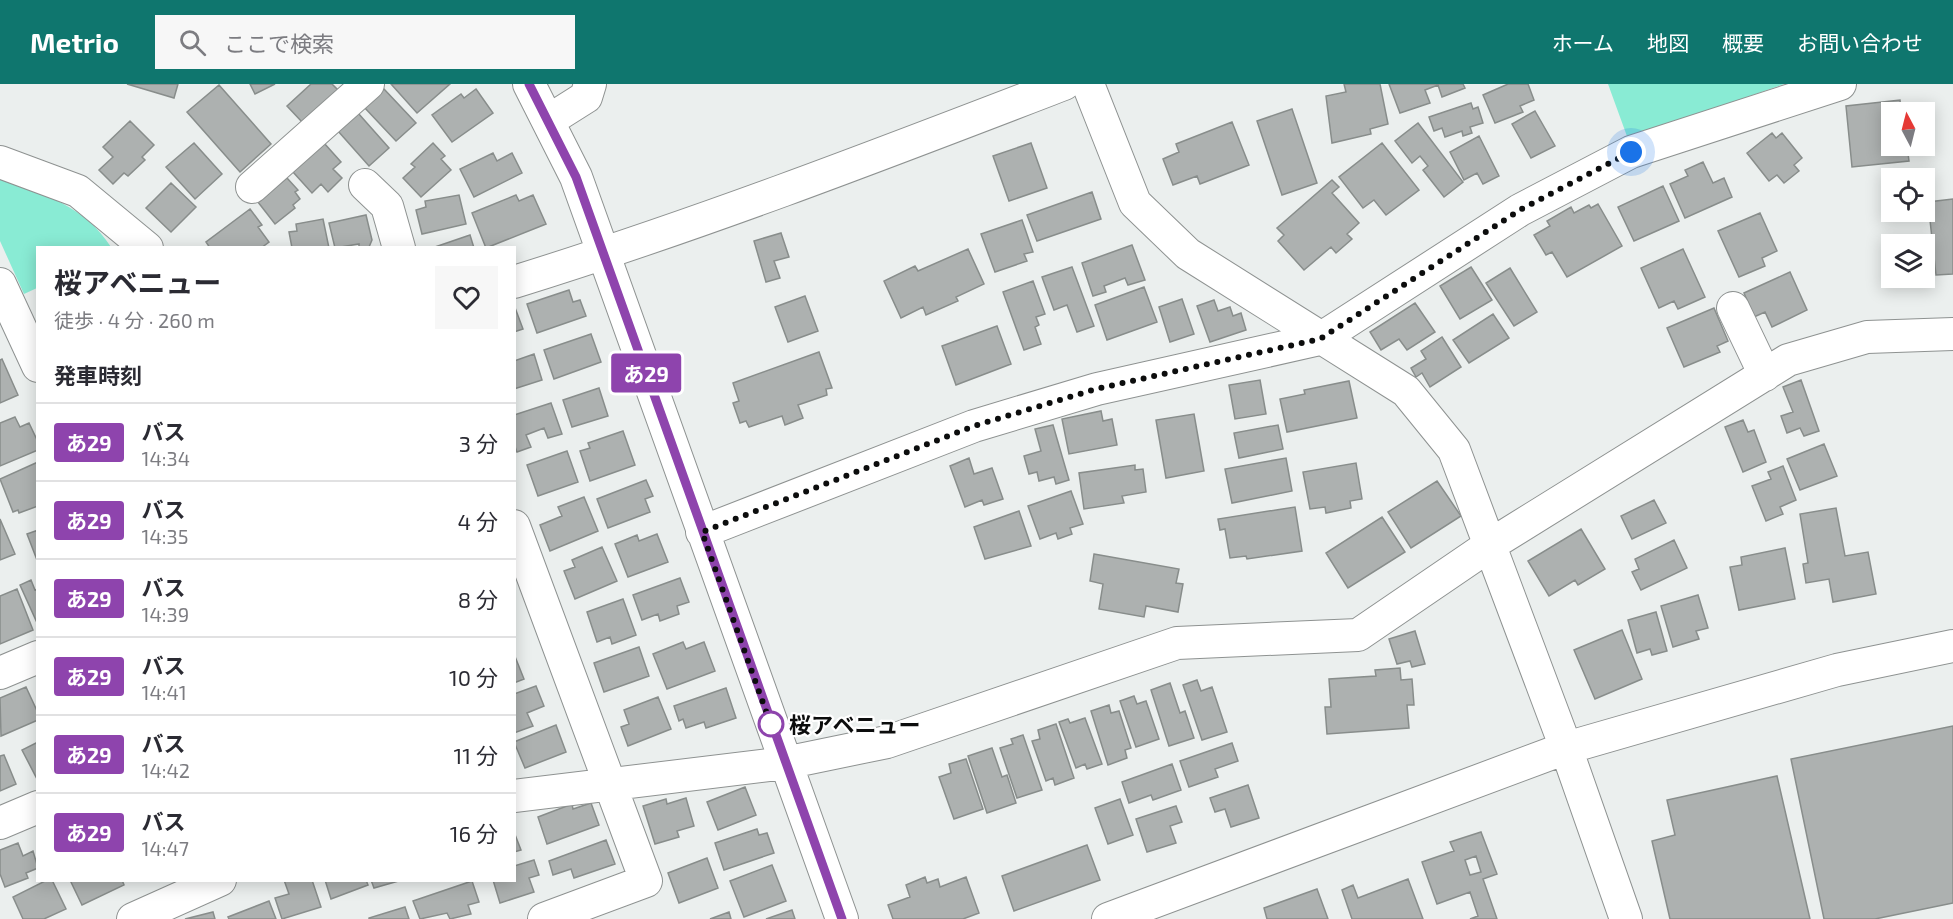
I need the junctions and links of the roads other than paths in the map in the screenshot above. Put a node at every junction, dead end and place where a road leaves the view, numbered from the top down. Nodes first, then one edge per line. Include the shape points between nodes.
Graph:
1 (368, 84) edge
2 (529, 84) edge
3 (590, 84) edge
4 (1064, 84) edge
5 (1088, 84) edge
6 (1840, 84) edge
7 (548, 121) junction
8 (0, 162) edge
9 (365, 185) dead end
10 (252, 188) dead end
11 (145, 246) edge
12 (398, 246) edge
13 (603, 255) junction
14 (516, 281) edge
15 (0, 284) edge
16 (1733, 308) dead end
17 (1953, 334) edge
18 (1320, 339) junction
19 (36, 362) edge
20 (1764, 375) junction
21 (516, 531) edge
22 (702, 532) junction
23 (1490, 545) junction
24 (1953, 646) edge
25 (36, 658) edge
26 (0, 673) edge
27 (1566, 748) junction
28 (785, 763) junction
29 (610, 782) junction
30 (516, 796) edge
31 (36, 808) edge
32 (0, 823) edge
33 (216, 882) edge
34 (133, 919) edge
35 (544, 919) edge
36 (842, 919) edge
37 (1108, 919) edge
38 (1626, 919) edge

1 - 10 street
2 - 7 street
3 - 7 street via 586,97
4 - 13 street
5 - 18 street via 1135,203 1188,254
6 - 18 street via 1631,152 1520,210
7 - 13 street via 576,177
8 - 11 street via 78,191
9 - 12 street via 387,206
13 - 14 street
13 - 22 street
15 - 19 street
16 - 20 street
17 - 20 street via 1868,338 1788,360
18 - 22 street via 1096,389 974,426
18 - 23 street via 1406,392 1454,450
20 - 23 street
21 - 29 street
22 - 28 street
23 - 27 street
23 - 28 street via 1358,636 1177,643 887,742
24 - 27 street via 1837,670
25 - 26 street
27 - 37 street
27 - 38 street
28 - 29 street
28 - 36 street
29 - 30 street
29 - 35 street via 646,881
31 - 32 street
33 - 34 street

